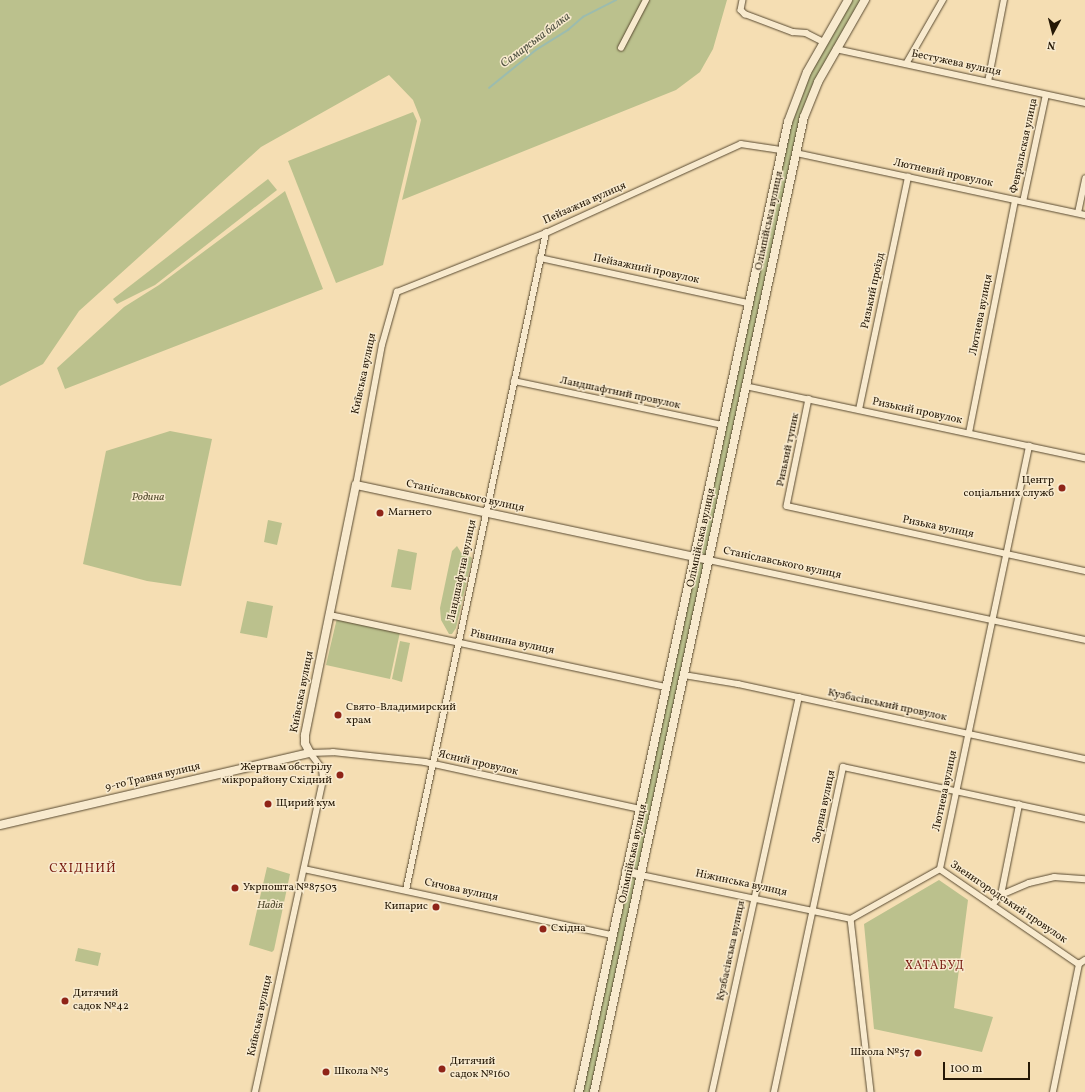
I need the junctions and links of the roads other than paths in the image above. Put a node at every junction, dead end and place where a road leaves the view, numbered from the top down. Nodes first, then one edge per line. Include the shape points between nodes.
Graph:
1 (646, 0) edge
2 (743, 0) edge
3 (848, 0) edge
4 (865, 0) edge
5 (943, 0) edge
6 (1004, 0) edge
7 (824, 42) junction
8 (622, 48) dead end
9 (836, 49) junction
10 (906, 64) junction
11 (988, 82) junction
12 (1046, 95) junction
13 (1085, 103) edge
14 (781, 150) junction
15 (796, 153) junction
16 (908, 177) junction
17 (1085, 179) edge
18 (1016, 200) junction
19 (1023, 202) junction
20 (1078, 213) junction
21 (1085, 215) edge
22 (546, 233) junction
23 (540, 258) junction
24 (397, 292) joint
25 (748, 302) junction
26 (514, 381) junction
27 (745, 386) junction
28 (810, 399) junction
29 (859, 410) junction
30 (722, 425) junction
31 (969, 433) junction
32 (1029, 446) junction
33 (1085, 458) edge
34 (356, 485) junction
35 (787, 506) joint
36 (485, 512) junction
37 (1006, 554) junction
38 (694, 557) junction
39 (709, 560) junction
40 (1085, 571) edge
41 (330, 615) junction
42 (993, 620) junction
43 (1085, 640) edge
44 (458, 642) junction
45 (684, 674) junction
46 (666, 687) junction
47 (799, 697) junction
48 (968, 734) junction
49 (310, 753) junction
50 (1085, 759) edge
51 (432, 764) junction
52 (956, 792) junction
53 (1019, 805) junction
54 (640, 809) junction
55 (1085, 819) edge
56 (0, 825) edge
57 (304, 869) junction
58 (940, 869) junction
59 (626, 871) junction
60 (641, 875) junction
61 (1085, 879) edge
62 (406, 890) junction
63 (1001, 895) junction
64 (754, 898) junction
65 (992, 905) junction
66 (812, 910) junction
67 (851, 919) junction
68 (613, 934) junction
69 (1085, 960) edge
70 (1079, 964) junction
71 (256, 1092) edge
72 (579, 1092) edge
73 (594, 1092) edge
74 (712, 1092) edge
75 (774, 1092) edge
76 (871, 1092) edge
77 (1053, 1092) edge

1 - 8 street
2 - 7 street via 741,10 745,14 793,32 806,33
3 - 7 main road, Олімпійська вулиця
4 - 9 main road, Олімпійська вулиця
5 - 10 street
6 - 11 street
7 - 9 main road, Бестужева вулиця
7 - 14 main road, Олімпійська вулиця via 798,92
9 - 10 street, Бестужева вулиця
9 - 15 main road, Олімпійська вулиця via 807,108
10 - 11 street, Бестужева вулиця
11 - 12 street, Бестужева вулиця
12 - 13 street, Бестужева вулиця
12 - 19 street, Февральская улица
14 - 15 main road
14 - 22 street, Пейзажна вулиця via 741,144
14 - 25 main road, Олімпійська вулиця
15 - 16 street, Лютневий провулок
15 - 27 main road, Олімпійська вулиця
16 - 18 street, Лютневий провулок
16 - 29 street, Ризький проїзд
17 - 20 street
18 - 19 street, Лютневий провулок
18 - 31 street, Лютнева вулиця
19 - 20 street, Лютневий провулок
20 - 21 street, Лютневий провулок
22 - 23 street, Ландшафтна вулиця
22 - 24 street, Пейзажна вулиця
23 - 25 street, Пейзажний провулок
23 - 26 street, Ландшафтна вулиця
24 - 34 street, Київська вулиця via 382,345
25 - 30 main road, Олімпійська вулиця
26 - 30 street, Ландшафтний провулок
26 - 36 street, Ландшафтна вулиця
27 - 28 street, Ризький провулок
27 - 39 main road, Олімпійська вулиця
28 - 29 street, Ризький провулок
28 - 35 street, Ризький тупик
29 - 31 street, Ризький провулок
30 - 38 main road, Олімпійська вулиця
31 - 32 street, Ризький провулок
32 - 33 street, Ризький провулок
32 - 37 street, Лютнева вулиця
34 - 36 main road, Станіславського вулиця
34 - 41 main road, Київська вулиця
35 - 37 street, Ризька вулиця
36 - 38 main road, Станіславського вулиця
36 - 44 street, Ландшафтна вулиця
37 - 40 street, Ризька вулиця
37 - 42 street, Лютнева вулиця
38 - 39 main road, Станіславського вулиця
38 - 46 main road, Олімпійська вулиця
39 - 42 street, Станіславського вулиця
39 - 45 main road, Олімпійська вулиця
41 - 44 street, Рівнинна вулиця
41 - 49 main road, Київська вулиця via 304,740
42 - 43 street, Станіславського вулиця
42 - 48 street, Лютнева вулиця
44 - 46 street, Рівнинна вулиця
44 - 51 street, Ландшафтна вулиця
45 - 47 street, Кузбасівський провулок
45 - 60 main road, Олімпійська вулиця
46 - 54 main road, Олімпійська вулиця
47 - 48 street, Кузбасівський провулок
47 - 64 street, Кузбасівська вулиця
48 - 50 street, Кузбасівський провулок
48 - 52 street, Лютнева вулиця
49 - 51 street, Ясний провулок via 333,752
49 - 56 main road, 9-го Травня вулиця
49 - 57 street, Київська вулиця via 322,769 323,779
51 - 54 street, Ясний провулок
51 - 62 street, Ландшафтна вулиця
52 - 53 street, Зоряна вулиця
52 - 58 street, Лютнева вулиця
52 - 66 street, Зоряна вулиця via 843,767
53 - 55 street, Зоряна вулиця
53 - 63 street
54 - 59 main road, Олімпійська вулиця
57 - 62 street, Сичова вулиця
57 - 71 street, Київська вулиця
58 - 65 street, Звенигородський провулок
58 - 67 street
59 - 60 main road, Ніжинська вулиця
59 - 68 main road, Олімпійська вулиця
60 - 64 street, Ніжинська вулиця
60 - 73 main road, Олімпійська вулиця
61 - 63 street via 1054,877 1030,883
62 - 68 street, Сичова вулиця
63 - 65 street
64 - 66 street, Ніжинська вулиця
64 - 74 street, Кузбасівська вулиця
65 - 70 street, Звенигородський провулок
66 - 67 street, Ніжинська вулиця
66 - 75 street, Зоряна вулиця
67 - 76 street
68 - 72 main road, Олімпійська вулиця
69 - 70 street
70 - 77 street

